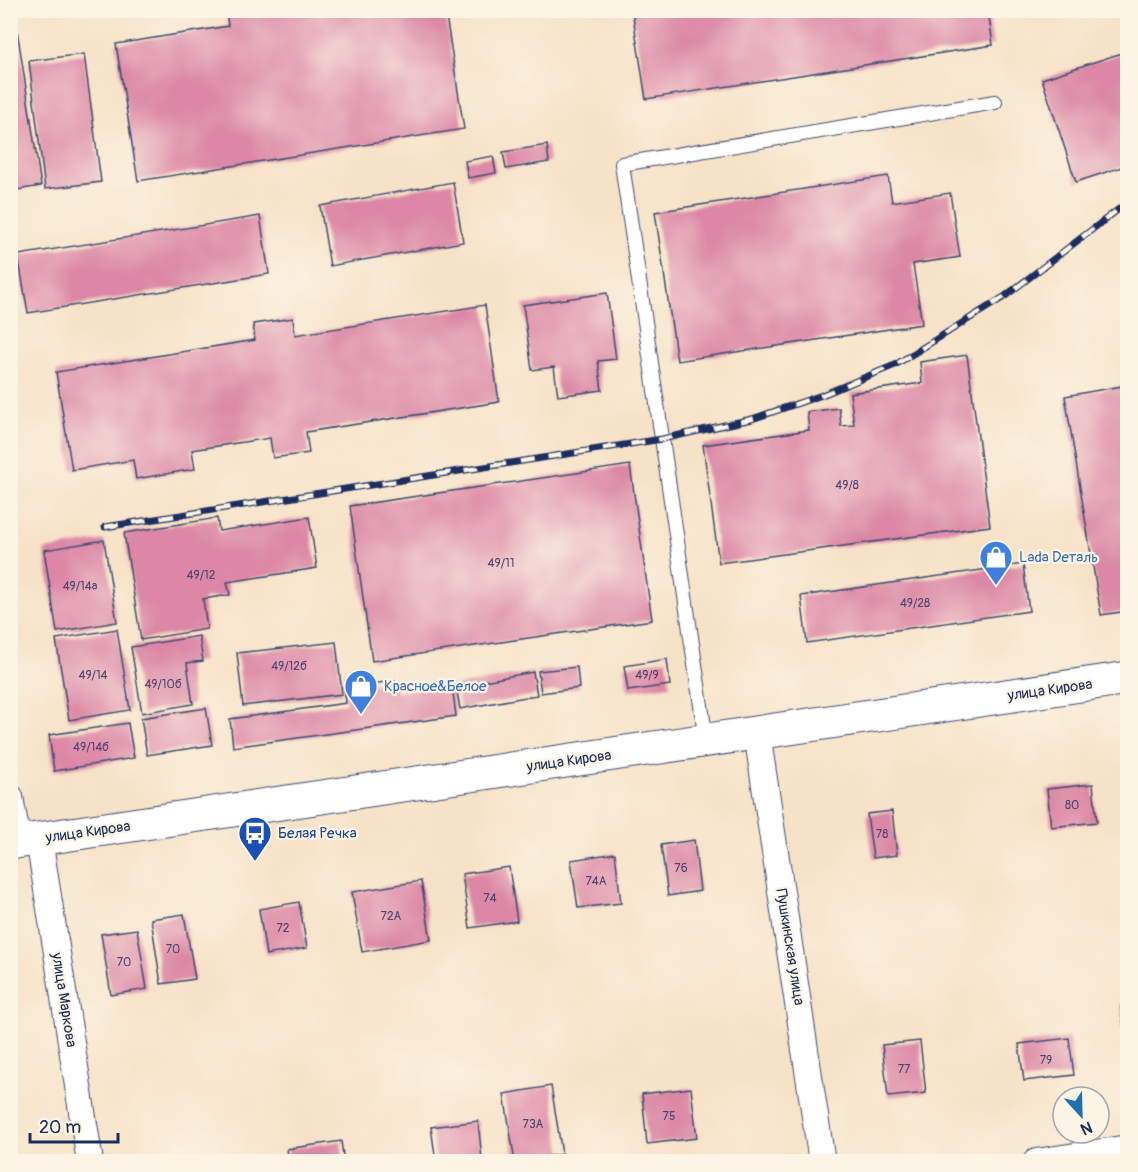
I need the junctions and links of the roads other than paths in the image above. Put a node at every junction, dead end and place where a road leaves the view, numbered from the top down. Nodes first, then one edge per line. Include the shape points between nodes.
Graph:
1 (995, 102) dead end
2 (1128, 678) edge
3 (758, 733) junction
4 (706, 741) junction
5 (10, 797) edge
6 (22, 841) edge
7 (1128, 1148) edge
8 (90, 1161) edge
9 (822, 1161) edge
10 (1036, 1161) edge

1 - 4 lane via 622,164
2 - 3 main road, улица Кирова
3 - 4 main road, улица Кирова
3 - 9 street, Пушкинская улица
4 - 6 main road, улица Кирова
5 - 6 street, улица Маркова
6 - 8 street, улица Маркова
7 - 10 street

